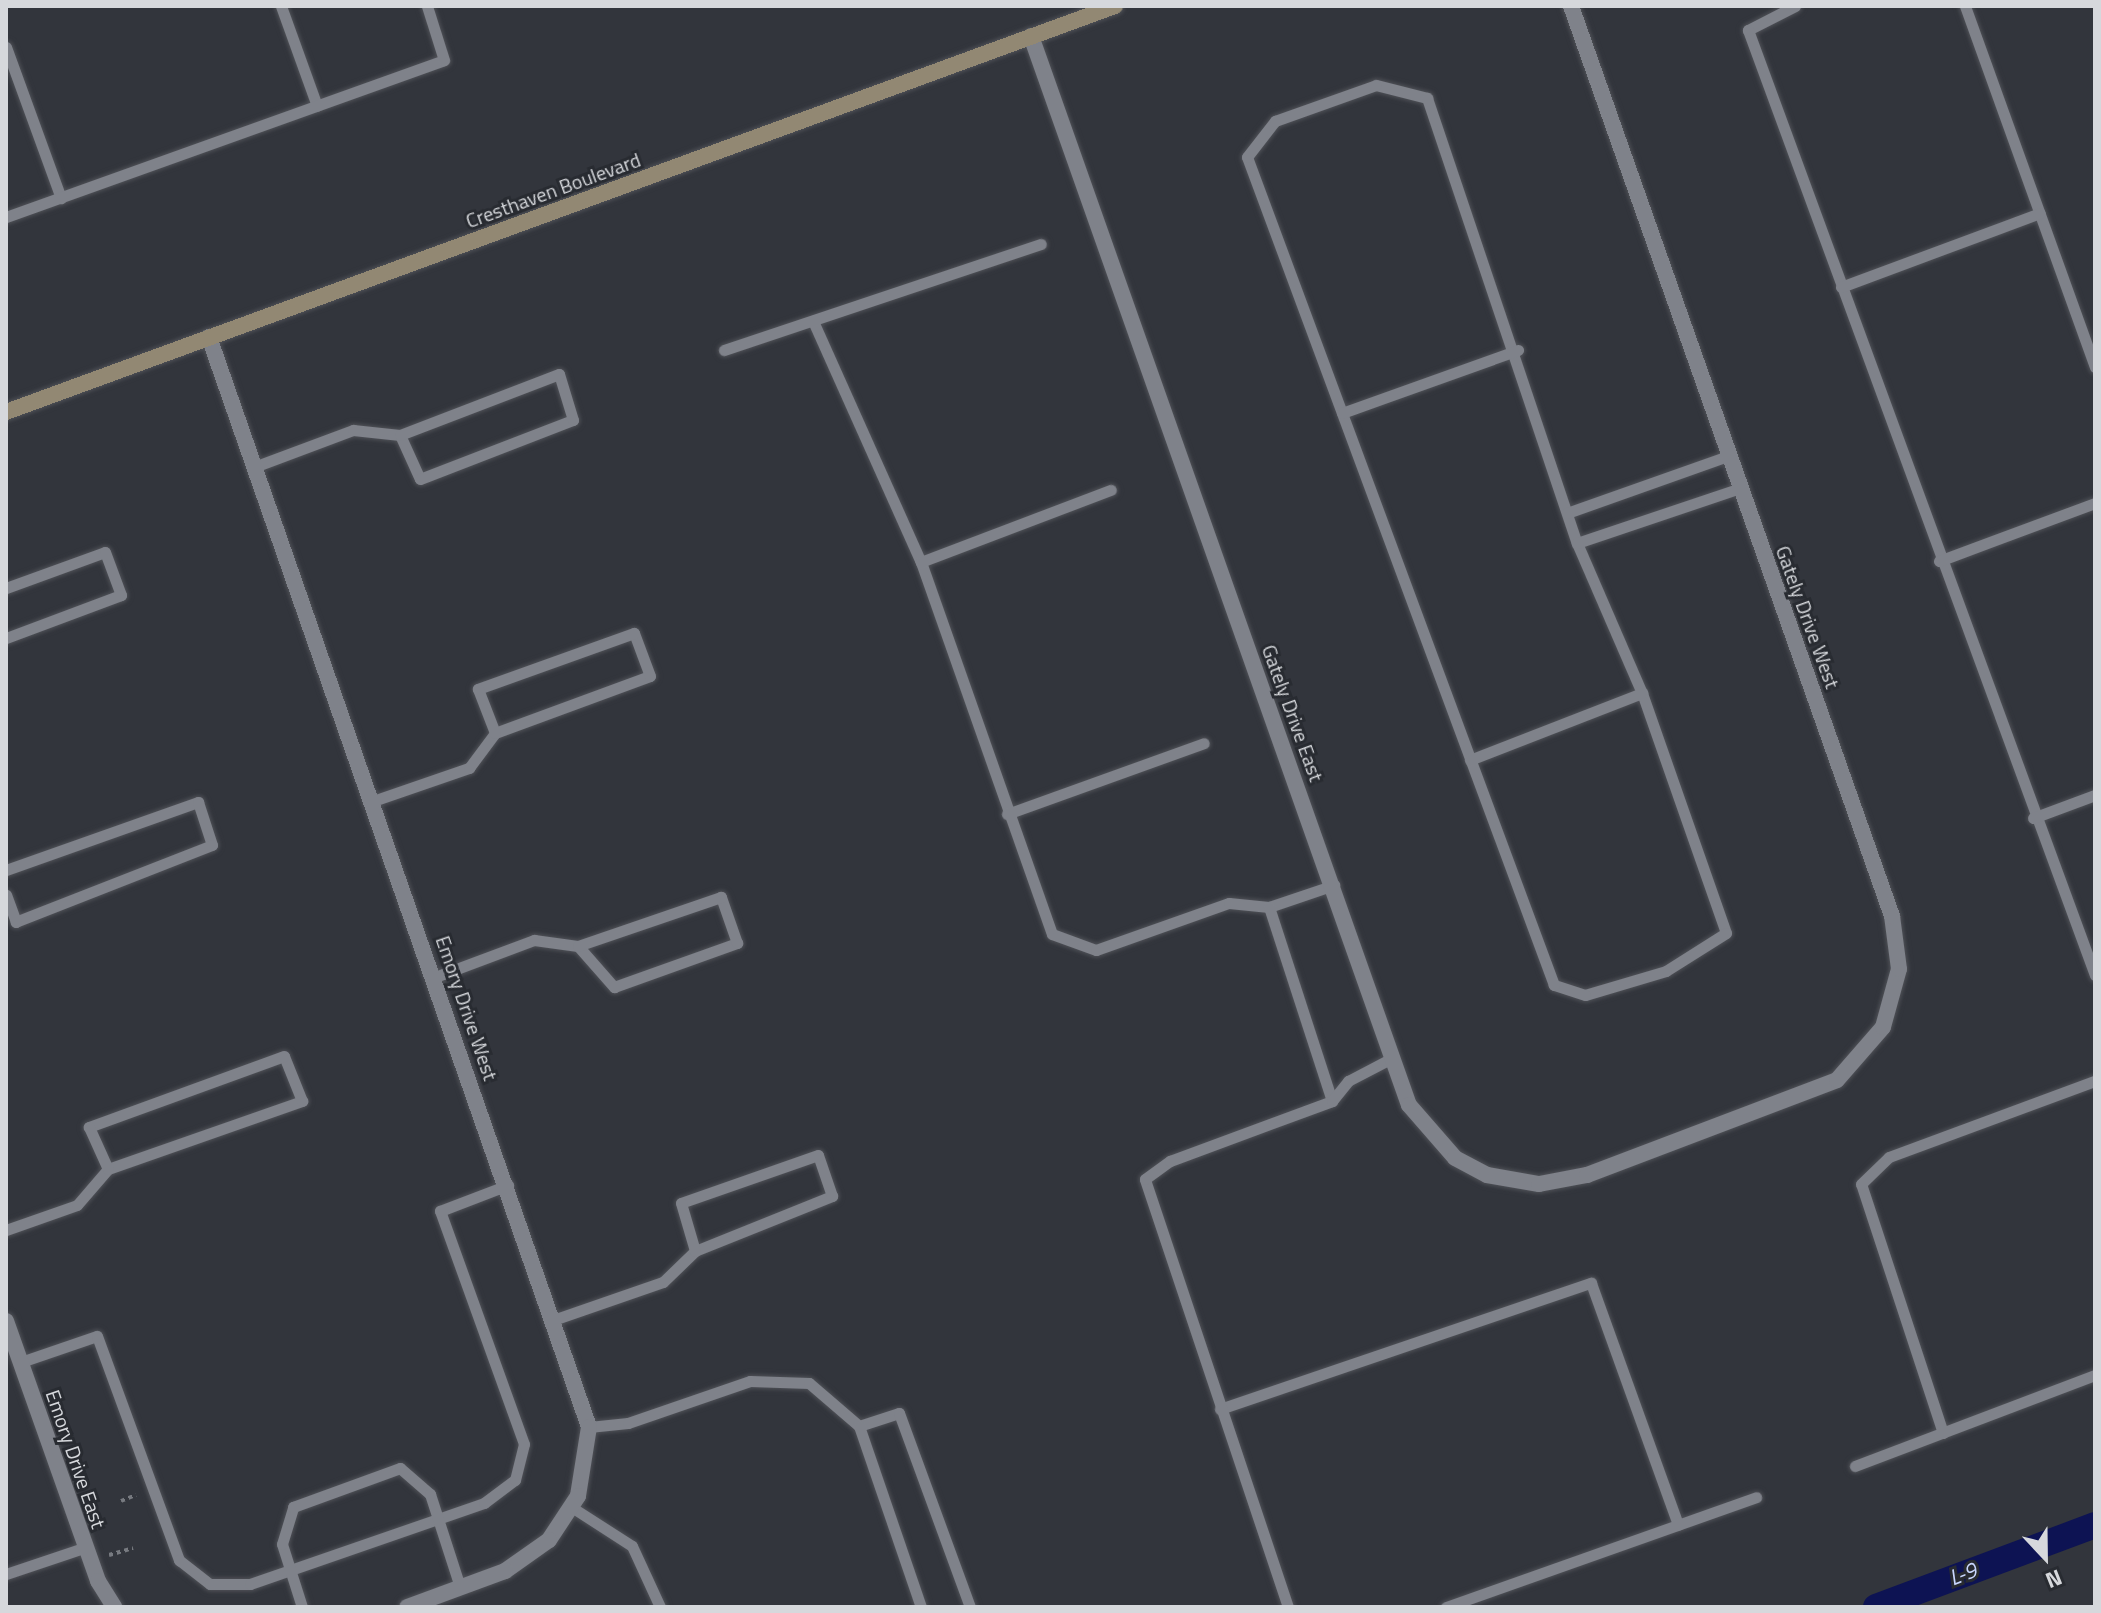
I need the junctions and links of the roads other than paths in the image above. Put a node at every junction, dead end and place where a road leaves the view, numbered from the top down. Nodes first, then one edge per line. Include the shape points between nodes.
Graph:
1 (281, 6) edge
2 (427, 6) edge
3 (1115, 6) edge
4 (1571, 6) edge
5 (1795, 6) edge
6 (1965, 6) edge
7 (1031, 36) junction
8 (6, 47) edge
9 (317, 106) junction
10 (61, 198) junction
11 (2040, 213) junction
12 (6, 217) edge
13 (1041, 244) dead end
14 (1841, 287) junction
15 (813, 321) junction
16 (209, 337) junction
17 (724, 350) dead end
18 (1518, 350) junction
19 (2095, 367) edge
20 (6, 412) edge
21 (1342, 413) junction
22 (400, 435) junction
23 (1728, 456) junction
24 (254, 467) junction
25 (1740, 488) junction
26 (1111, 490) dead end
27 (2095, 503) edge
28 (1567, 513) junction
29 (1577, 543) junction
30 (1939, 561) junction
31 (921, 562) junction
32 (6, 588) edge
33 (6, 638) edge
34 (1642, 693) junction
35 (495, 733) junction
36 (1204, 743) dead end
37 (1470, 760) junction
38 (2095, 795) edge
39 (373, 801) junction
40 (1007, 814) junction
41 (2033, 818) junction
42 (6, 870) edge
43 (1334, 885) junction
44 (6, 895) edge
45 (1269, 907) junction
46 (578, 946) junction
47 (2095, 975) edge
48 (435, 977) junction
49 (1392, 1058) junction
50 (2095, 1081) edge
51 (1332, 1101) junction
52 (1688, 1138) joint
53 (108, 1169) junction
54 (508, 1185) junction
55 (6, 1230) edge
56 (695, 1251) junction
57 (556, 1319) junction
58 (6, 1321) edge
59 (21, 1362) junction
60 (2095, 1375) edge
61 (1220, 1409) junction
62 (859, 1426) junction
63 (589, 1427) junction
64 (1943, 1433) junction
65 (1855, 1466) dead end
66 (1756, 1497) dead end
67 (573, 1508) junction
68 (438, 1519) junction
69 (1678, 1525) junction
70 (86, 1547) junction
71 (289, 1570) junction
72 (6, 1574) edge
73 (460, 1587) junction
74 (114, 1607) edge
75 (302, 1607) edge
76 (407, 1607) edge
77 (660, 1607) edge
78 (921, 1607) edge
79 (970, 1607) edge
80 (1288, 1607) edge
81 (1446, 1607) edge

1 - 9 lane
2 - 9 lane via 444,60
3 - 7 street, Cresthaven Boulevard
4 - 23 street, Gately Drive West
5 - 14 lane via 1748,30
6 - 11 lane
7 - 16 street, Cresthaven Boulevard
7 - 43 street, Gately Drive East
8 - 10 lane
9 - 10 lane
10 - 12 lane
11 - 14 lane
11 - 19 lane
13 - 15 lane
14 - 30 lane
15 - 17 lane
15 - 31 lane
16 - 20 street, Cresthaven Boulevard
16 - 24 street, Emory Drive West
18 - 21 lane
18 - 21 lane via 1427,98 1376,85 1275,121 1247,157
18 - 28 lane
21 - 37 lane
22 - 22 lane via 420,479 573,420 559,374
22 - 24 lane via 353,430
23 - 25 street, Gately Drive West
23 - 28 lane
24 - 39 street, Emory Drive West
25 - 29 lane
25 - 52 street, Gately Drive West via 1892,916 1899,969 1883,1027 1851,1068 1805,1096
26 - 31 lane
27 - 30 lane
28 - 29 lane
29 - 34 lane
30 - 41 lane
31 - 40 lane
32 - 33 lane via 105,552 121,595
34 - 37 lane
34 - 37 lane via 1726,933 1666,971 1585,995 1554,985
35 - 35 lane via 650,676 634,633 478,689
35 - 39 lane via 469,768
36 - 40 lane
38 - 41 lane
39 - 48 street, Emory Drive West
40 - 45 lane via 1043,920 1072,945 1096,950 1229,903
41 - 47 lane
42 - 44 lane via 198,802 212,845 16,922
43 - 45 lane
43 - 49 street, Gately Drive East
45 - 51 lane
46 - 46 lane via 614,987 737,943 721,897
46 - 48 lane via 534,940
48 - 54 street, Emory Drive West
49 - 51 lane via 1348,1081
49 - 52 street, Gately Drive East via 1429,1134 1487,1175 1557,1183
50 - 64 lane via 1889,1157 1861,1184
51 - 61 lane via 1170,1161 1145,1179
53 - 53 lane via 302,1101 284,1056 89,1127
53 - 55 lane via 77,1205
54 - 57 street, Emory Drive West
54 - 68 lane via 440,1211 519,1425 522,1463 501,1494
56 - 56 lane via 832,1196 818,1155 681,1203
56 - 57 lane via 663,1282
57 - 63 street, Emory Drive West
58 - 59 street, Emory Drive East
59 - 70 street, Emory Drive East
59 - 71 lane via 97,1336 179,1560 192,1575 230,1588
60 - 64 lane
61 - 69 lane via 1591,1283
61 - 80 lane
62 - 63 lane via 809,1383 780,1377 628,1423
62 - 78 lane
62 - 79 lane via 899,1413
63 - 67 street, Emory Drive West via 588,1462
64 - 65 lane
66 - 69 lane
67 - 73 street, Emory Drive West via 536,1552
67 - 77 lane via 632,1546
68 - 71 lane
68 - 71 lane via 430,1494 400,1468 293,1507 282,1544
68 - 73 lane
69 - 81 lane
70 - 72 lane
70 - 74 street, Emory Drive East
71 - 75 lane
73 - 76 street, Emory Drive West

